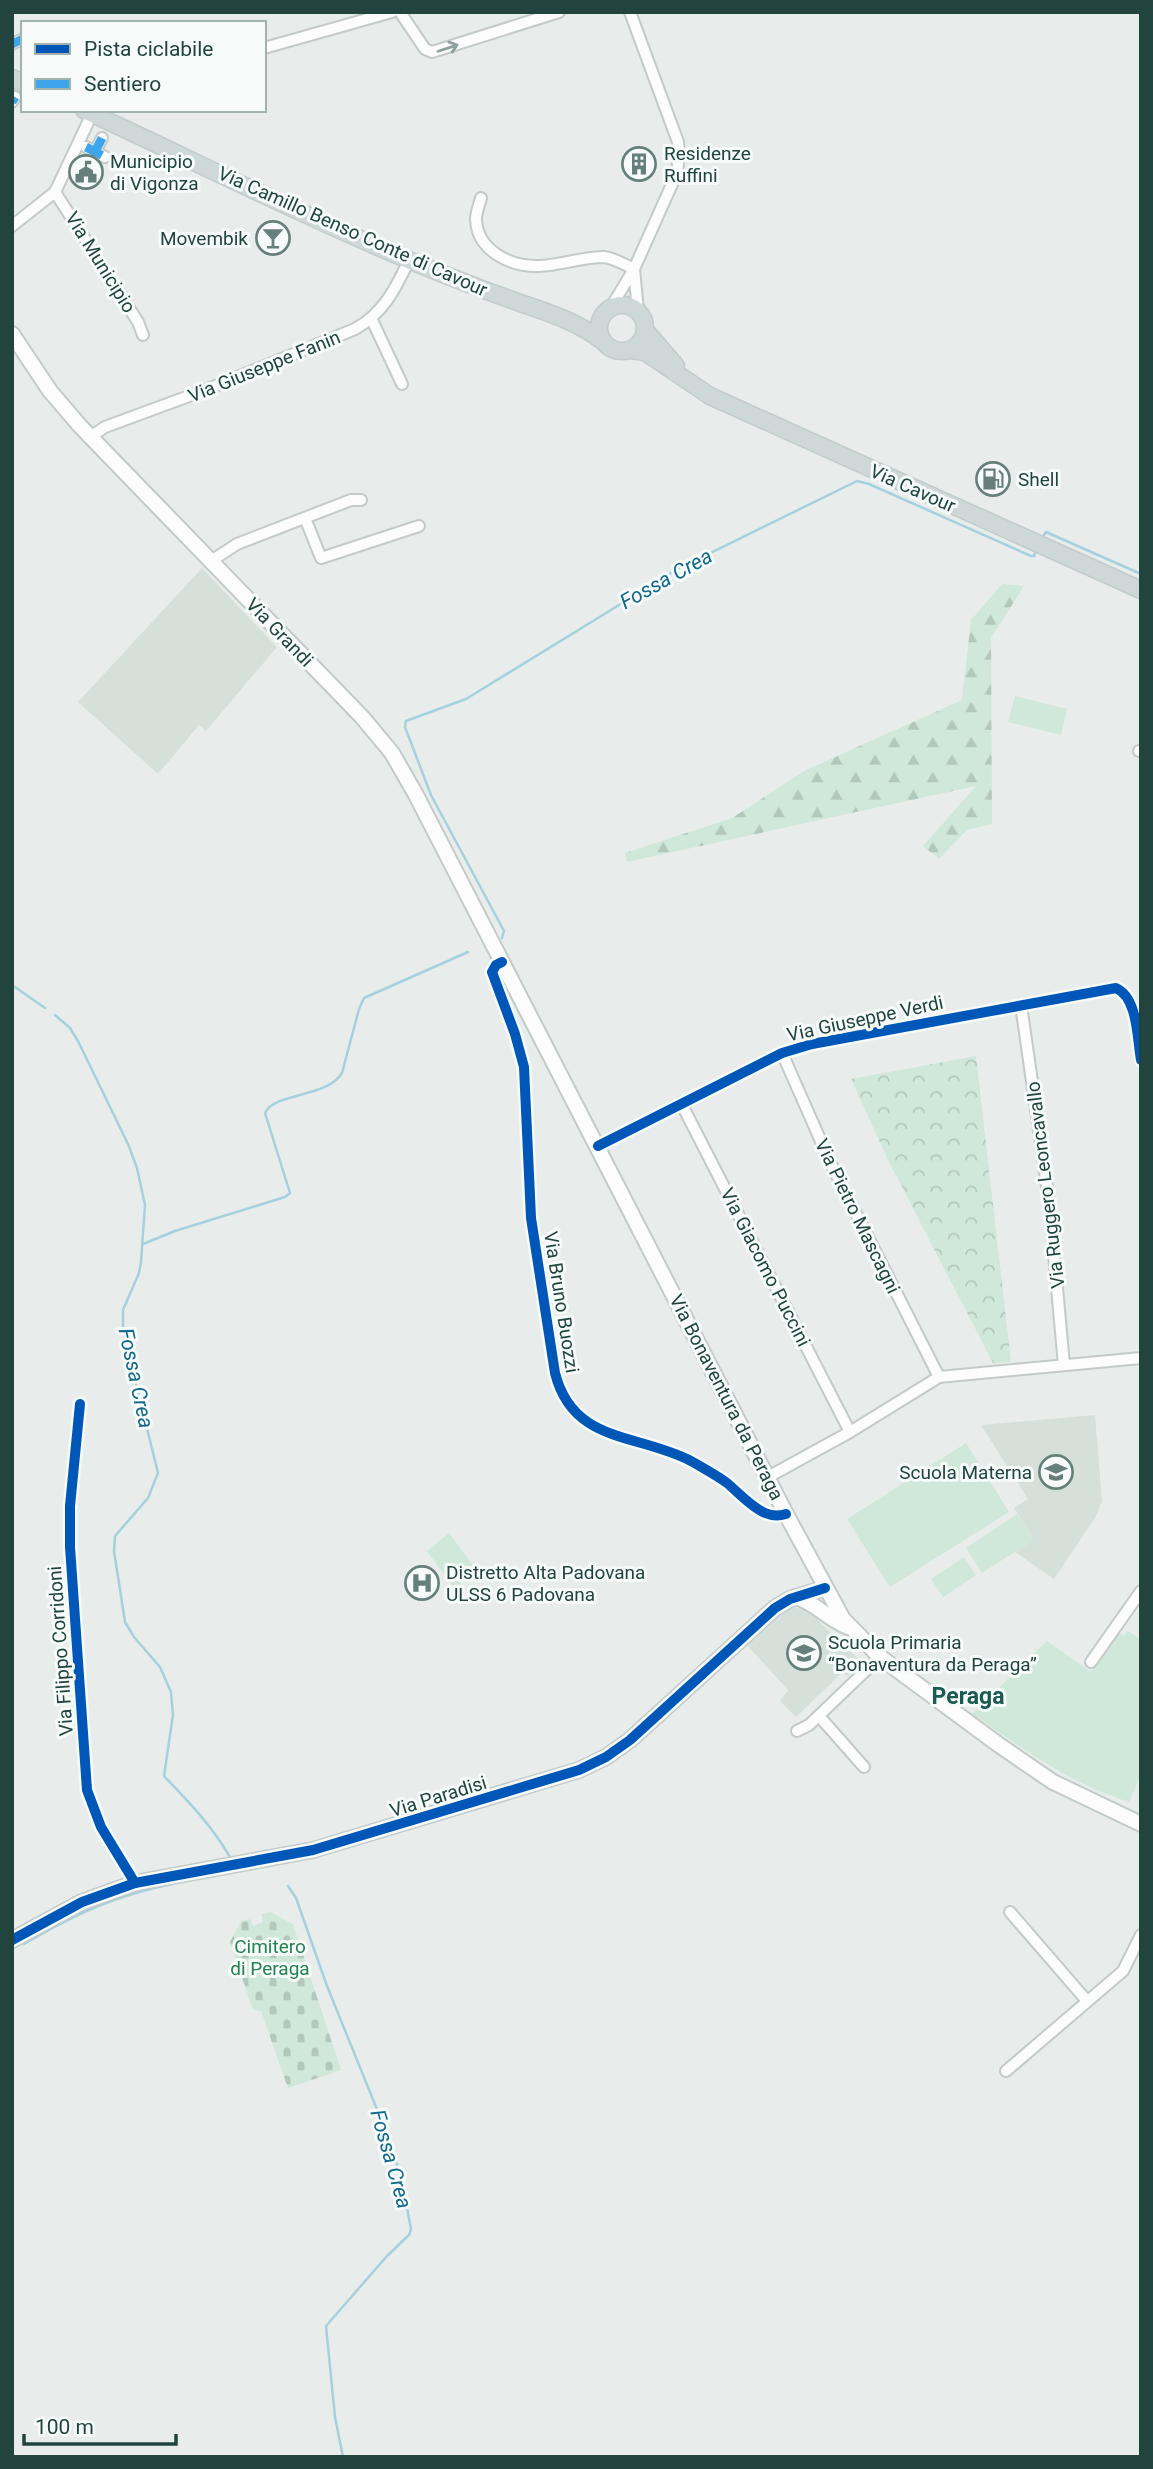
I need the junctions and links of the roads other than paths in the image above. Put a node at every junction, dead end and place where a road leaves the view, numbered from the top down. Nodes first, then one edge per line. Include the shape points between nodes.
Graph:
1 (392, 12) edge
2 (400, 12) edge
3 (559, 12) edge
4 (630, 12) edge
5 (266, 47) edge
6 (12, 78) edge
7 (17, 94) edge
8 (88, 112) edge
9 (102, 138) dead end
10 (96, 152) dead end
11 (55, 192) junction
12 (481, 198) dead end
13 (12, 226) edge
14 (409, 260) junction
15 (634, 269) junction
16 (607, 310) junction
17 (638, 311) junction
18 (549, 312) junction
19 (372, 320) junction
20 (645, 330) junction
21 (12, 334) edge
22 (143, 335) dead end
23 (601, 340) junction
24 (632, 350) junction
25 (688, 382) junction
26 (402, 384) dead end
27 (90, 437) junction
28 (361, 500) dead end
29 (305, 519) junction
30 (419, 526) dead end
31 (211, 562) junction
32 (1141, 590) edge
33 (502, 962) junction
34 (1021, 1005) junction
35 (782, 1053) junction
36 (1141, 1060) edge
37 (681, 1103) junction
38 (598, 1146) junction
39 (1141, 1358) edge
40 (1064, 1365) junction
41 (939, 1377) junction
42 (80, 1404) dead end
43 (850, 1432) junction
44 (768, 1477) junction
45 (786, 1514) junction
46 (825, 1588) junction
47 (1141, 1591) edge
48 (796, 1597) junction
49 (850, 1628) junction
50 (880, 1657) junction
51 (1091, 1662) dead end
52 (819, 1716) junction
53 (797, 1731) dead end
54 (864, 1767) dead end
55 (1141, 1824) edge
56 (135, 1884) junction
57 (1010, 1912) dead end
58 (1141, 1935) edge
59 (12, 1940) edge
60 (1087, 2001) junction
61 (1006, 2071) dead end

1 - 5 street
2 -> 3 street via 425,49 432,51
4 - 15 street via 680,153 677,173
6 - 7 main road
8 - 11 street, Via Municipio
8 - 14 main road, Via Camillo Benso Conte di Cavour
9 - 10 street
11 - 13 street, Via Municipio
11 - 22 street, Via Municipio
12 - 15 street via 478,231 499,256 525,266 605,257
14 - 18 main road, Via Camillo Benso Conte di Cavour
14 - 19 street
15 - 16 street
15 - 17 street
16 - 17 main road via 625,305
16 - 18 main road via 585,319
16 - 23 main road via 598,327
17 - 20 main road
18 - 23 main road
19 - 26 street
19 - 27 street, Via Giuseppe Fanin
20 - 24 main road
20 - 25 main road, Via Cavour
21 - 27 main road, Via Grandi via 50,391
23 - 24 main road via 611,349
24 - 25 main road, Via Cavour via 645,352
25 - 32 main road, Via Cavour via 710,396
27 - 31 main road, Via Grandi
28 - 29 street
29 - 30 street via 318,554 324,558
29 - 31 street via 237,544
31 - 33 main road, Via Grandi via 384,743 416,795
33 - 38 main road, Via Bonaventura da Peraga
33 - 45 street, Via Bruno Buozzi via 492,972 524,1067 531,1218 561,1394 573,1411 593,1426 688,1460 726,1482 764,1513
34 - 35 street, Via Giuseppe Verdi
34 - 36 street, Via Giuseppe Verdi via 1116,988 1124,991
34 - 40 street, Via Ruggero Leoncavallo via 1049,1200
35 - 37 street, Via Giuseppe Verdi
35 - 41 street, Via Pietro Mascagni via 831,1164
37 - 38 street, Via Giuseppe Verdi
37 - 43 street, Via Giacomo Puccini
38 - 44 main road, Via Bonaventura da Peraga
39 - 40 street
40 - 41 street
41 - 43 street
42 - 56 street, Via Filippo Corridoni via 70,1547 87,1790 101,1827
43 - 44 street
44 - 45 main road, Via Bonaventura da Peraga
45 - 46 main road, Via Bonaventura da Peraga
46 - 48 main road, Via Paradisi
46 - 49 main road, Via Bonaventura da Peraga
47 - 51 street
48 - 49 main road
48 - 56 main road, Via Paradisi via 765,1615 630,1740 579,1770 313,1850
49 - 50 main road, Via Bonaventura da Peraga
50 - 52 street
50 - 55 main road, Via Bonaventura da Peraga via 1054,1782
52 - 53 street
52 - 54 street
56 - 59 main road, Via Paradisi via 82,1902
57 - 60 street
58 - 60 street via 1123,1971
60 - 61 street

